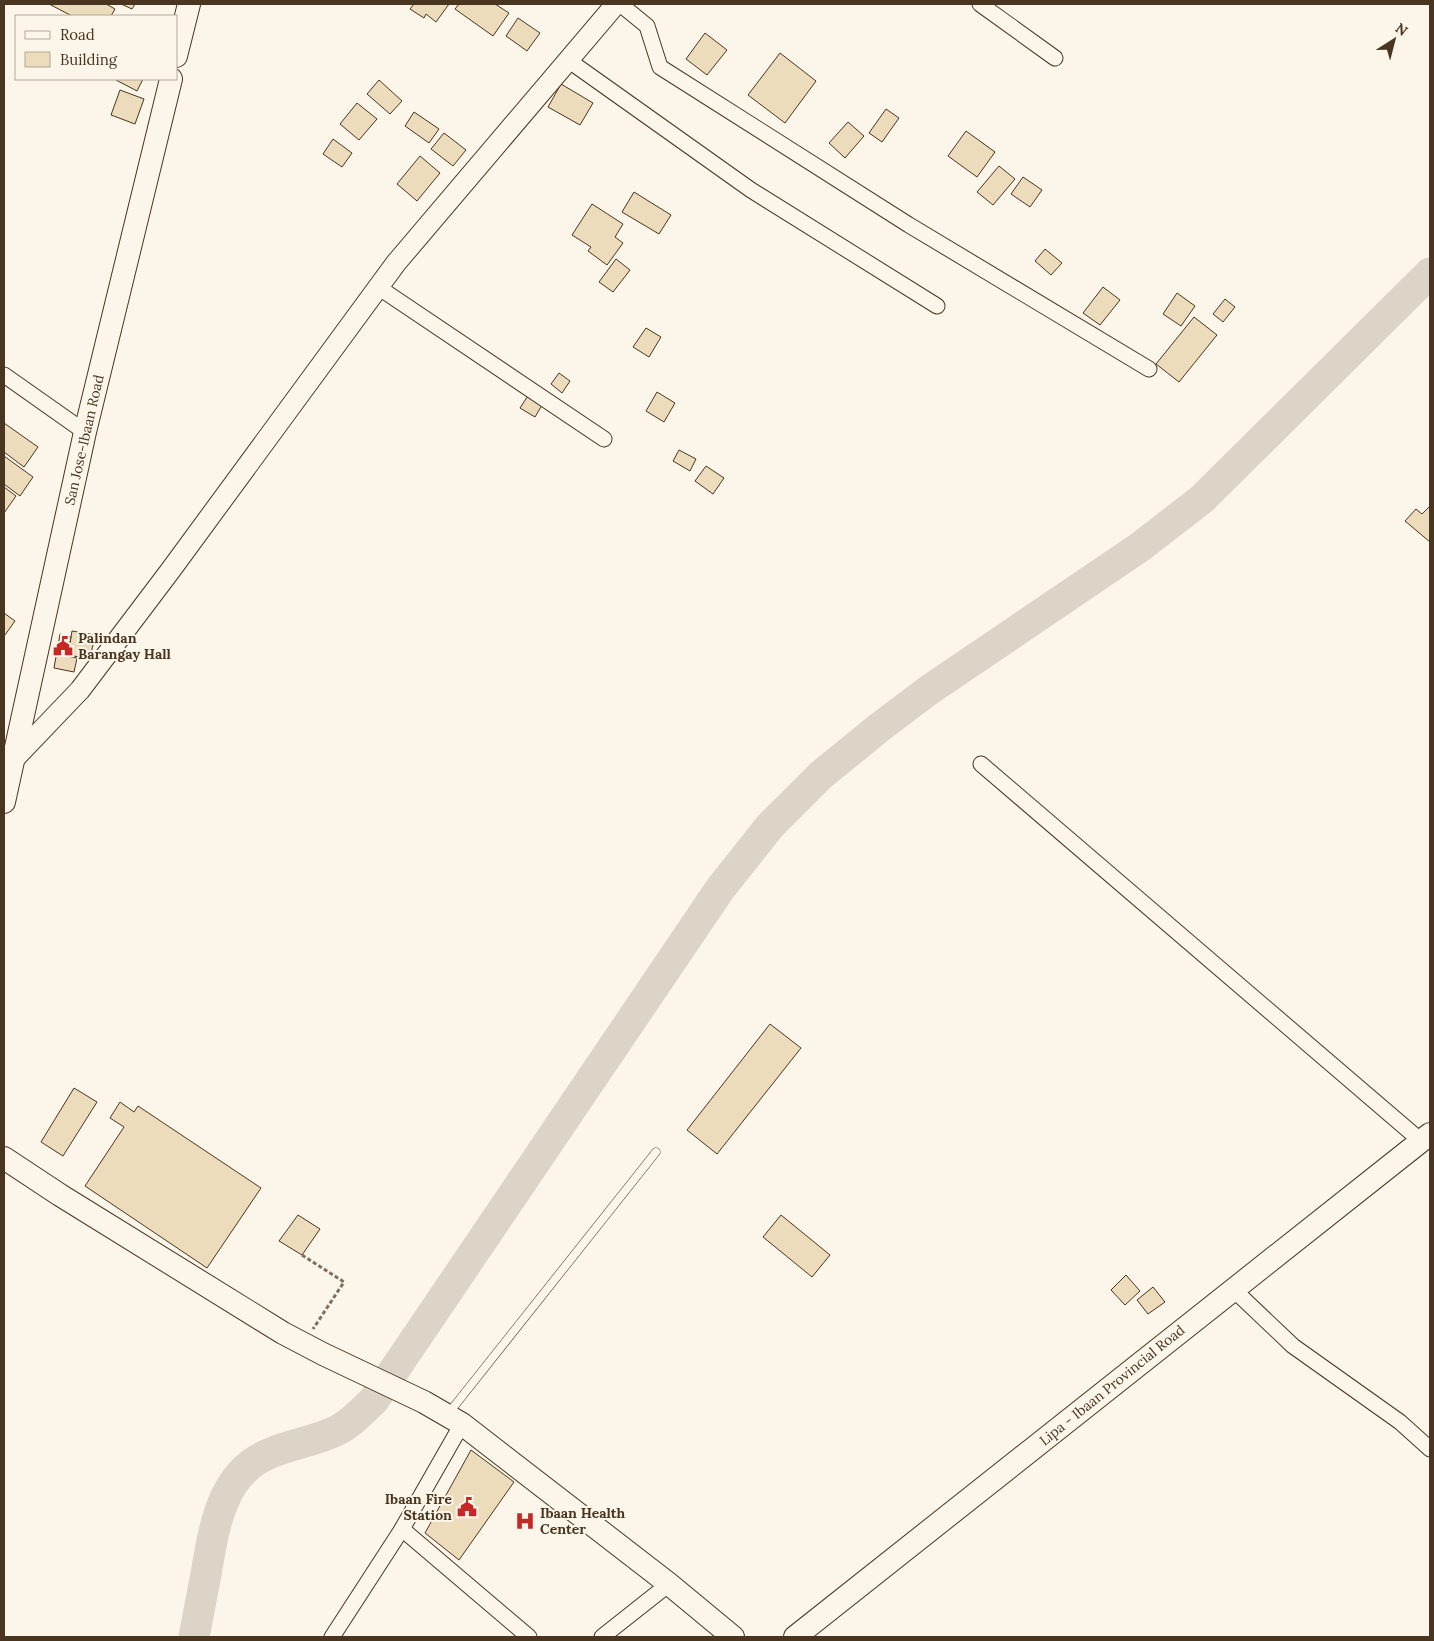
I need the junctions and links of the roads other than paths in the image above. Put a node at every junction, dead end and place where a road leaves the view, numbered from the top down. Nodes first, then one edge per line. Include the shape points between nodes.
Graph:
1 (189, 4) edge
2 (616, 4) edge
3 (620, 4) edge
4 (980, 4) edge
5 (178, 48) edge
6 (1056, 58) dead end
7 (568, 60) junction
8 (171, 80) edge
9 (378, 287) junction
10 (937, 306) dead end
11 (1148, 369) dead end
12 (4, 375) edge
13 (85, 432) junction
14 (604, 438) dead end
15 (14, 759) junction
16 (981, 764) dead end
17 (4, 802) edge
18 (1426, 1137) edge
19 (656, 1152) dead end
20 (4, 1158) edge
21 (1233, 1289) junction
22 (455, 1420) junction
23 (1430, 1449) edge
24 (402, 1529) junction
25 (669, 1584) junction
26 (332, 1637) edge
27 (530, 1637) edge
28 (602, 1637) edge
29 (733, 1637) edge
30 (795, 1637) edge

1 - 5 main road
2 - 7 street
3 - 11 street via 647,26 660,67 909,225
4 - 6 street
7 - 9 street
7 - 10 street via 751,190
8 - 13 main road, San Jose-Ibaan Road
9 - 14 street
9 - 15 street via 80,690
12 - 13 street
13 - 15 main road, San Jose-Ibaan Road
15 - 17 main road, San Jose-Ibaan Road
16 - 18 street
18 - 21 main road, Lipa - Ibaan Provincial Road
19 - 22 lane
20 - 22 main road via 303,1344
21 - 23 street via 1293,1346 1400,1422
21 - 30 main road, Lipa - Ibaan Provincial Road
22 - 24 street
22 - 25 main road
24 - 26 street
24 - 27 street
25 - 28 street
25 - 29 main road

